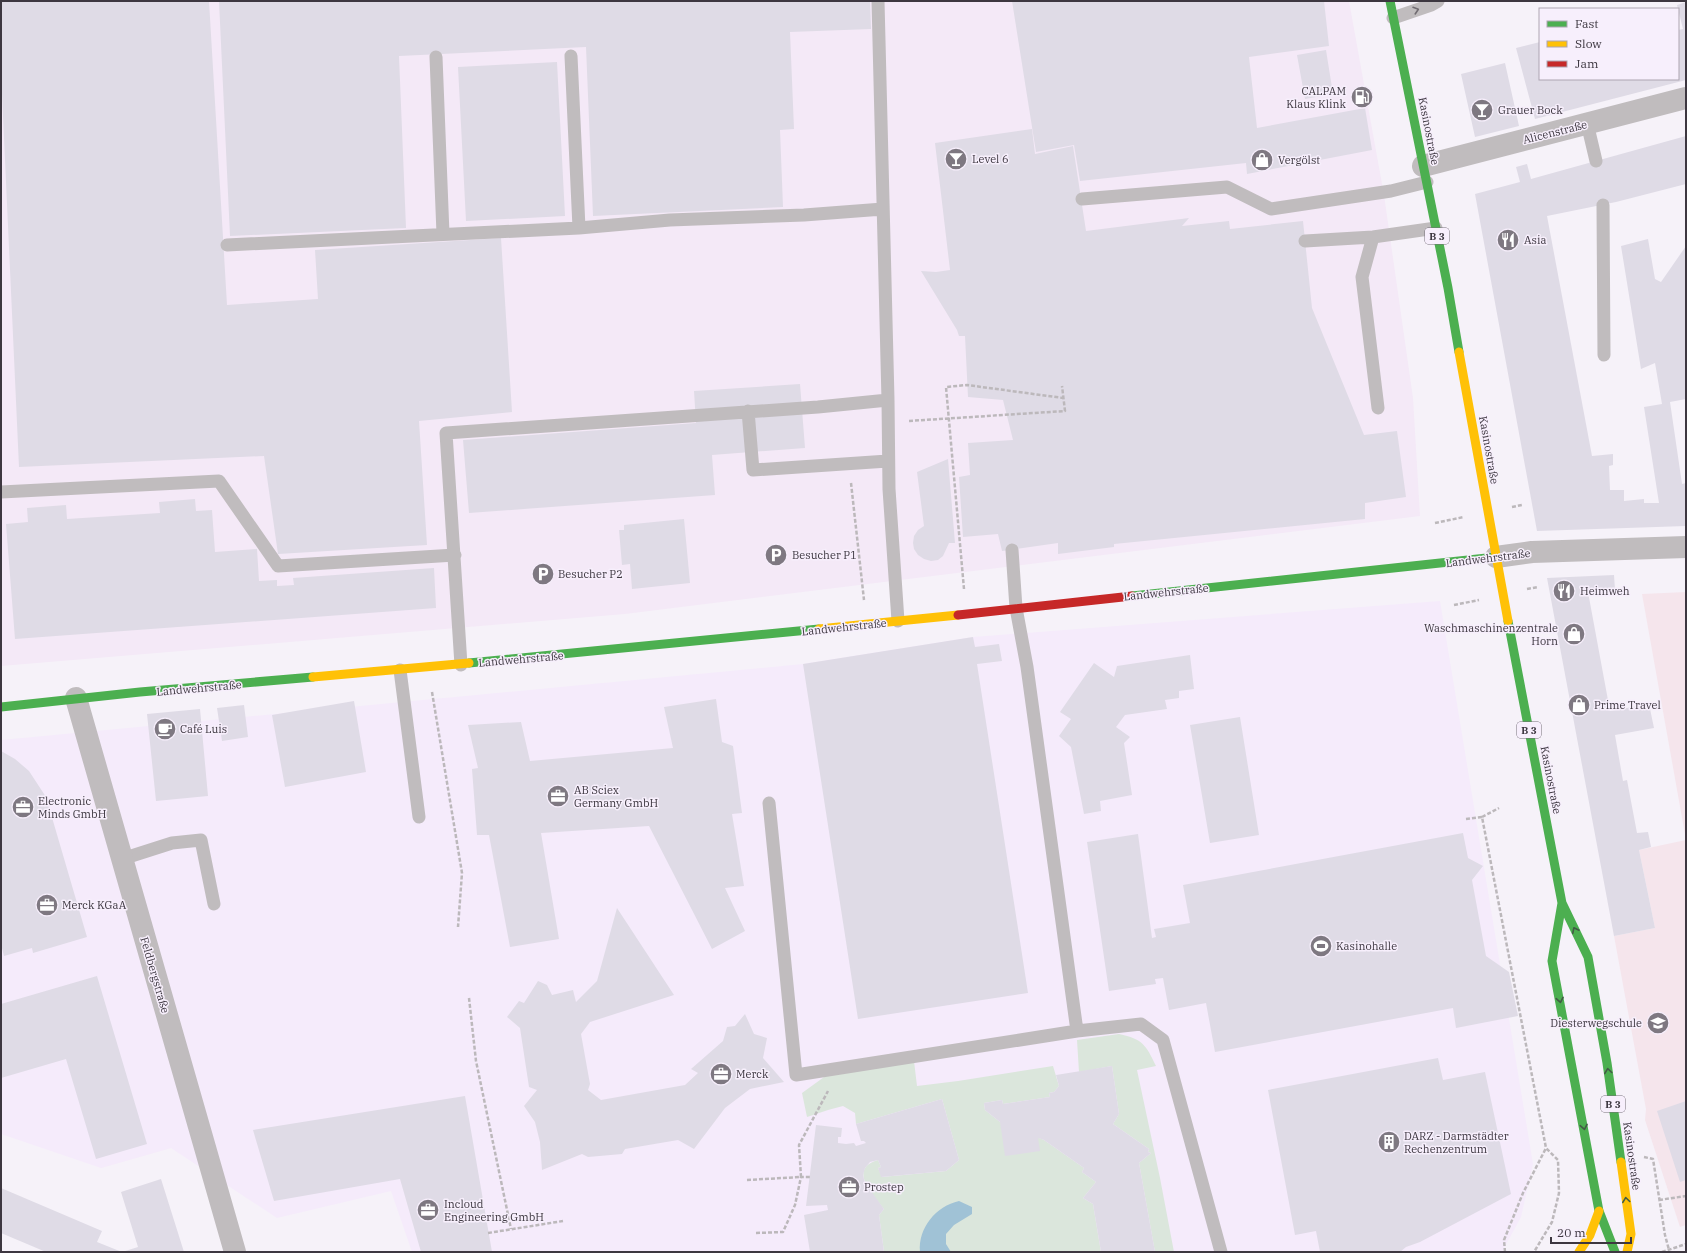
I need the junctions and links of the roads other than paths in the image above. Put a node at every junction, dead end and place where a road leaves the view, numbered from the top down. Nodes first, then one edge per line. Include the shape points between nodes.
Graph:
1 (878, 1) edge
2 (1390, 1) edge
3 (1438, 1) edge
4 (1393, 18) junction
5 (571, 56) dead end
6 (436, 57) dead end
7 (1686, 98) edge
8 (1587, 123) junction
9 (1596, 161) dead end
10 (1425, 174) junction
11 (1082, 199) dead end
12 (1603, 205) dead end
13 (883, 209) junction
14 (579, 228) junction
15 (1436, 228) junction
16 (443, 234) junction
17 (1373, 237) junction
18 (1305, 240) dead end
19 (227, 245) dead end
20 (1604, 356) dead end
21 (888, 400) junction
22 (1378, 408) dead end
23 (748, 412) junction
24 (888, 461) junction
25 (1, 492) edge
26 (1686, 547) edge
27 (1012, 550) dead end
28 (455, 555) junction
29 (1496, 557) junction
30 (1016, 608) junction
31 (898, 621) junction
32 (461, 665) junction
33 (400, 670) junction
34 (76, 698) junction
35 (1, 707) edge
36 (769, 803) dead end
37 (419, 816) dead end
38 (122, 859) junction
39 (1562, 903) junction
40 (214, 904) dead end
41 (1077, 1031) junction
42 (1599, 1211) junction
43 (235, 1252) edge
44 (1221, 1252) edge
45 (1579, 1252) edge
46 (1615, 1252) edge
47 (1628, 1252) edge

1 - 13 lane
2 - 4 main road, Kasinostraße / B 3
4 -> 3 lane
4 - 10 main road, Kasinostraße / B 3
5 - 14 lane
6 - 16 lane
7 - 8 street, Alicenstraße
8 - 9 lane
8 - 10 street, Alicenstraße
10 - 11 lane via 1391,191 1271,209 1227,187
10 - 15 main road, Kasinostraße / B 3
12 - 20 lane
13 - 14 lane via 670,220
13 - 21 lane
14 - 16 lane
15 - 17 lane
15 - 29 main road, Kasinostraße / B 3
16 - 19 lane
17 - 18 lane
17 - 22 lane via 1362,277
21 - 23 lane
21 - 24 lane
23 - 24 lane via 753,470
23 - 28 lane via 446,433
24 - 31 lane
25 - 28 lane via 219,481 278,566
26 - 29 street, Landwehrstraße via 1532,552
27 - 30 lane
28 - 32 lane
29 - 30 main road, Landwehrstraße
29 - 39 main road, Kasinostraße / B 3
30 - 31 main road, Landwehrstraße
30 - 41 lane via 1027,666
31 - 32 main road, Landwehrstraße
32 - 33 main road, Landwehrstraße
33 - 34 main road, Landwehrstraße
33 - 37 lane
34 - 35 main road, Landwehrstraße
34 - 38 street, Feldbergstraße
36 - 41 lane via 796,1075
38 - 40 lane via 172,843 201,840
38 - 43 street, Feldbergstraße
39 -> 42 main road, Kasinostraße / B 3 via 1552,961
47 -> 39 main road, Kasinostraße / B 3 via 1631,1234 1588,956
41 - 44 lane via 1141,1024 1163,1040
42 - 45 main road via 1590,1235
42 - 46 main road, Kasinostraße / B 3

